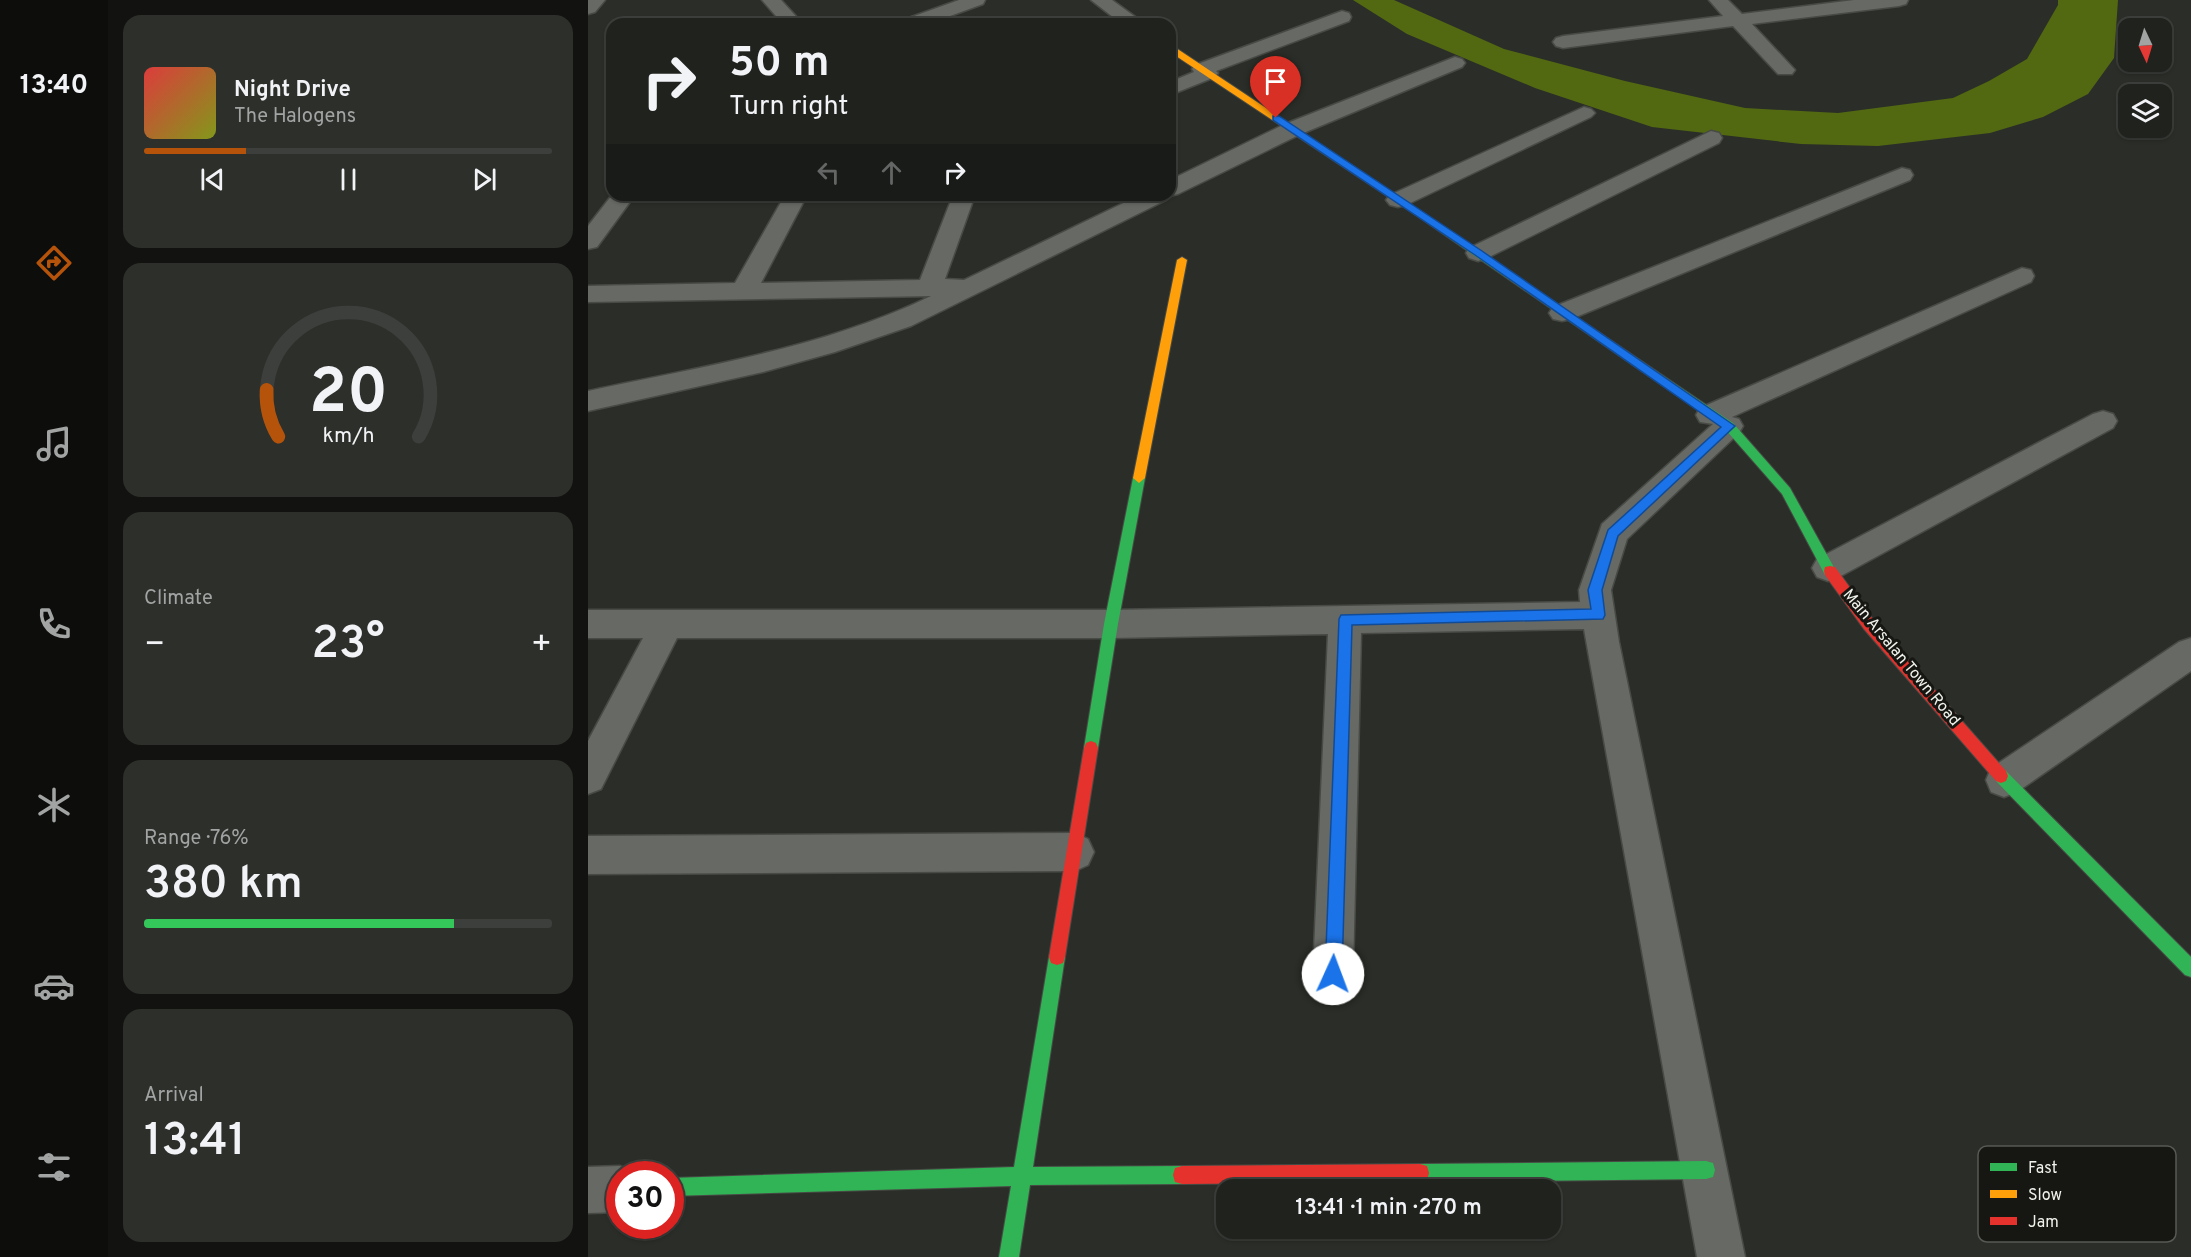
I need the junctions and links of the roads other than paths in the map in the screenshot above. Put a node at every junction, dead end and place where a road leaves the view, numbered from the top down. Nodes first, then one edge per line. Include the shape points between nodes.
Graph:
1 (596, 0) edge
2 (976, 0) edge
3 (1100, 0) edge
4 (1718, 0) edge
5 (1899, 0) edge
6 (775, 1) edge
7 (588, 8) edge
8 (1342, 17) dead end
9 (788, 18) edge
10 (926, 18) edge
11 (1126, 18) edge
12 (1737, 22) junction
13 (1563, 42) dead end
14 (1176, 52) edge
15 (1455, 63) dead end
16 (1785, 69) dead end
17 (1205, 71) junction
18 (1176, 86) edge
19 (1584, 113) dead end
20 (1293, 129) junction
21 (1711, 138) dead end
22 (1902, 175) dead end
23 (1176, 186) edge
24 (1398, 200) junction
25 (619, 201) edge
26 (793, 201) edge
27 (962, 201) edge
28 (1146, 201) edge
29 (588, 242) edge
30 (1478, 253) junction
31 (1182, 260) dead end
32 (2022, 276) dead end
33 (930, 287) junction
34 (970, 287) junction
35 (743, 292) junction
36 (588, 294) edge
37 (1562, 313) junction
38 (588, 401) edge
39 (1720, 421) junction
40 (2103, 421) dead end
41 (1828, 568) junction
42 (1598, 615) junction
43 (1345, 619) junction
44 (588, 624) edge
45 (667, 624) junction
46 (1111, 624) junction
47 (2191, 652) edge
48 (588, 777) edge
49 (2004, 780) junction
50 (1074, 852) junction
51 (588, 855) edge
52 (2191, 969) edge
53 (1333, 974) dead end
54 (1706, 1170) junction
55 (1023, 1176) junction
56 (684, 1187) edge
57 (606, 1189) edge
58 (588, 1190) edge
59 (1010, 1257) edge
60 (1721, 1257) edge

1 - 7 street
2 - 10 street
3 - 11 street
4 - 12 street
5 - 12 street
6 - 9 street
8 - 17 street
12 - 13 street
12 - 16 street
14 - 17 street, Main Arsalan Town Road
15 - 20 street
17 - 18 street
17 - 20 street, Main Arsalan Town Road
19 - 24 street
20 - 23 street
20 - 24 street, Main Arsalan Town Road
21 - 30 street
22 - 37 street
24 - 30 street, Main Arsalan Town Road
25 - 29 street
26 - 35 street
27 - 33 street
28 - 34 street
30 - 37 street, Main Arsalan Town Road
31 - 46 street
32 - 39 street
33 - 34 street
33 - 35 street
34 - 38 street via 902,320 826,346
35 - 36 street
37 - 39 street, Main Arsalan Town Road
39 - 41 street, Main Arsalan Town Road via 1786,491
39 - 42 street via 1613,533 1595,590
40 - 41 street
41 - 49 street, Main Arsalan Town Road via 1869,625
42 - 43 street
42 - 54 street
43 - 46 street
43 - 53 street
44 - 45 street
45 - 46 street
45 - 48 street
46 - 50 street
47 - 49 street
49 - 52 street, Main Arsalan Town Road
50 - 51 street
50 - 55 street
54 - 55 street
54 - 60 street
55 - 56 street
55 - 59 street
57 - 58 street

